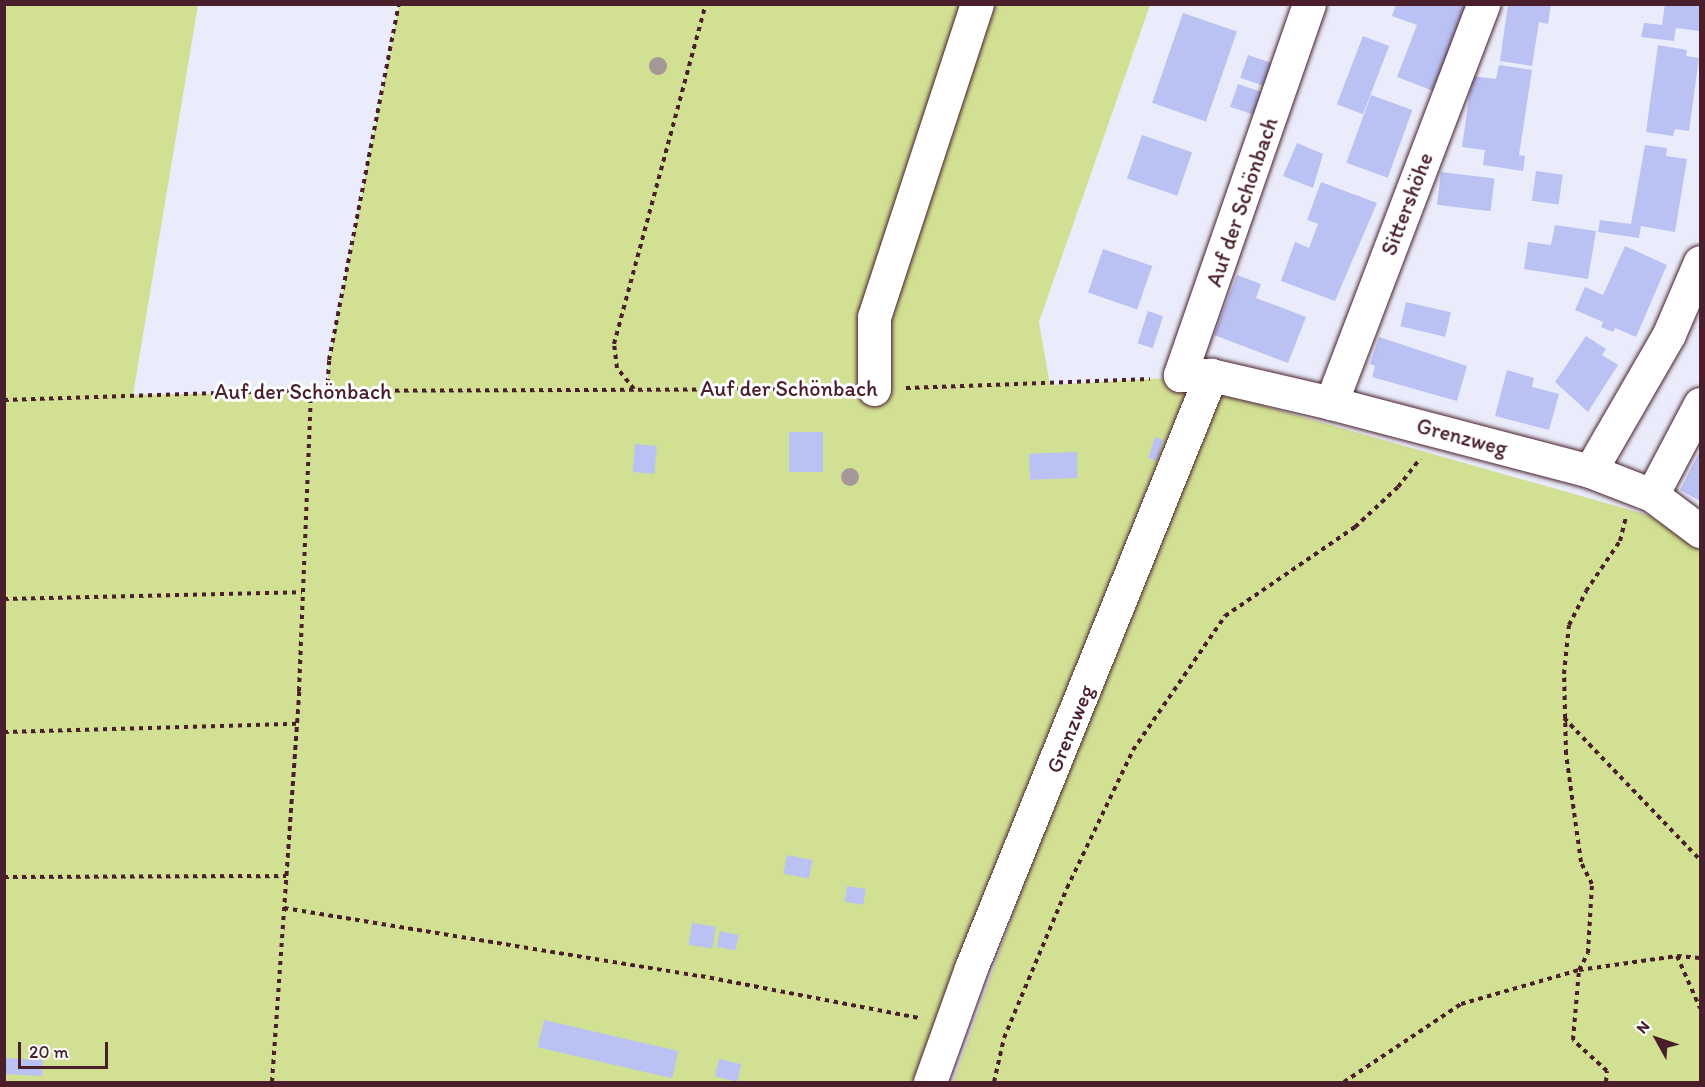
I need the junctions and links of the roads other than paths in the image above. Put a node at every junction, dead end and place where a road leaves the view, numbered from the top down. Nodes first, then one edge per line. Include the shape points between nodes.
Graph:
1 (977, 4) edge
2 (1309, 4) edge
3 (1483, 4) edge
4 (1701, 262) edge
5 (1196, 375) junction
6 (873, 389) road end
7 (1332, 403) junction
8 (1701, 404) edge
9 (1590, 471) junction
10 (1641, 491) junction
11 (1701, 531) edge
12 (930, 1083) edge

1 - 6 street via 874,317
2 - 5 street, Auf der Schönbach
3 - 7 street, Sittershöhe
4 - 9 street via 1669,334
5 - 7 street, Grenzweg
5 - 12 street, Grenzweg
7 - 9 street, Grenzweg
8 - 10 street
9 - 10 street, Grenzweg
10 - 11 street, Grenzweg

